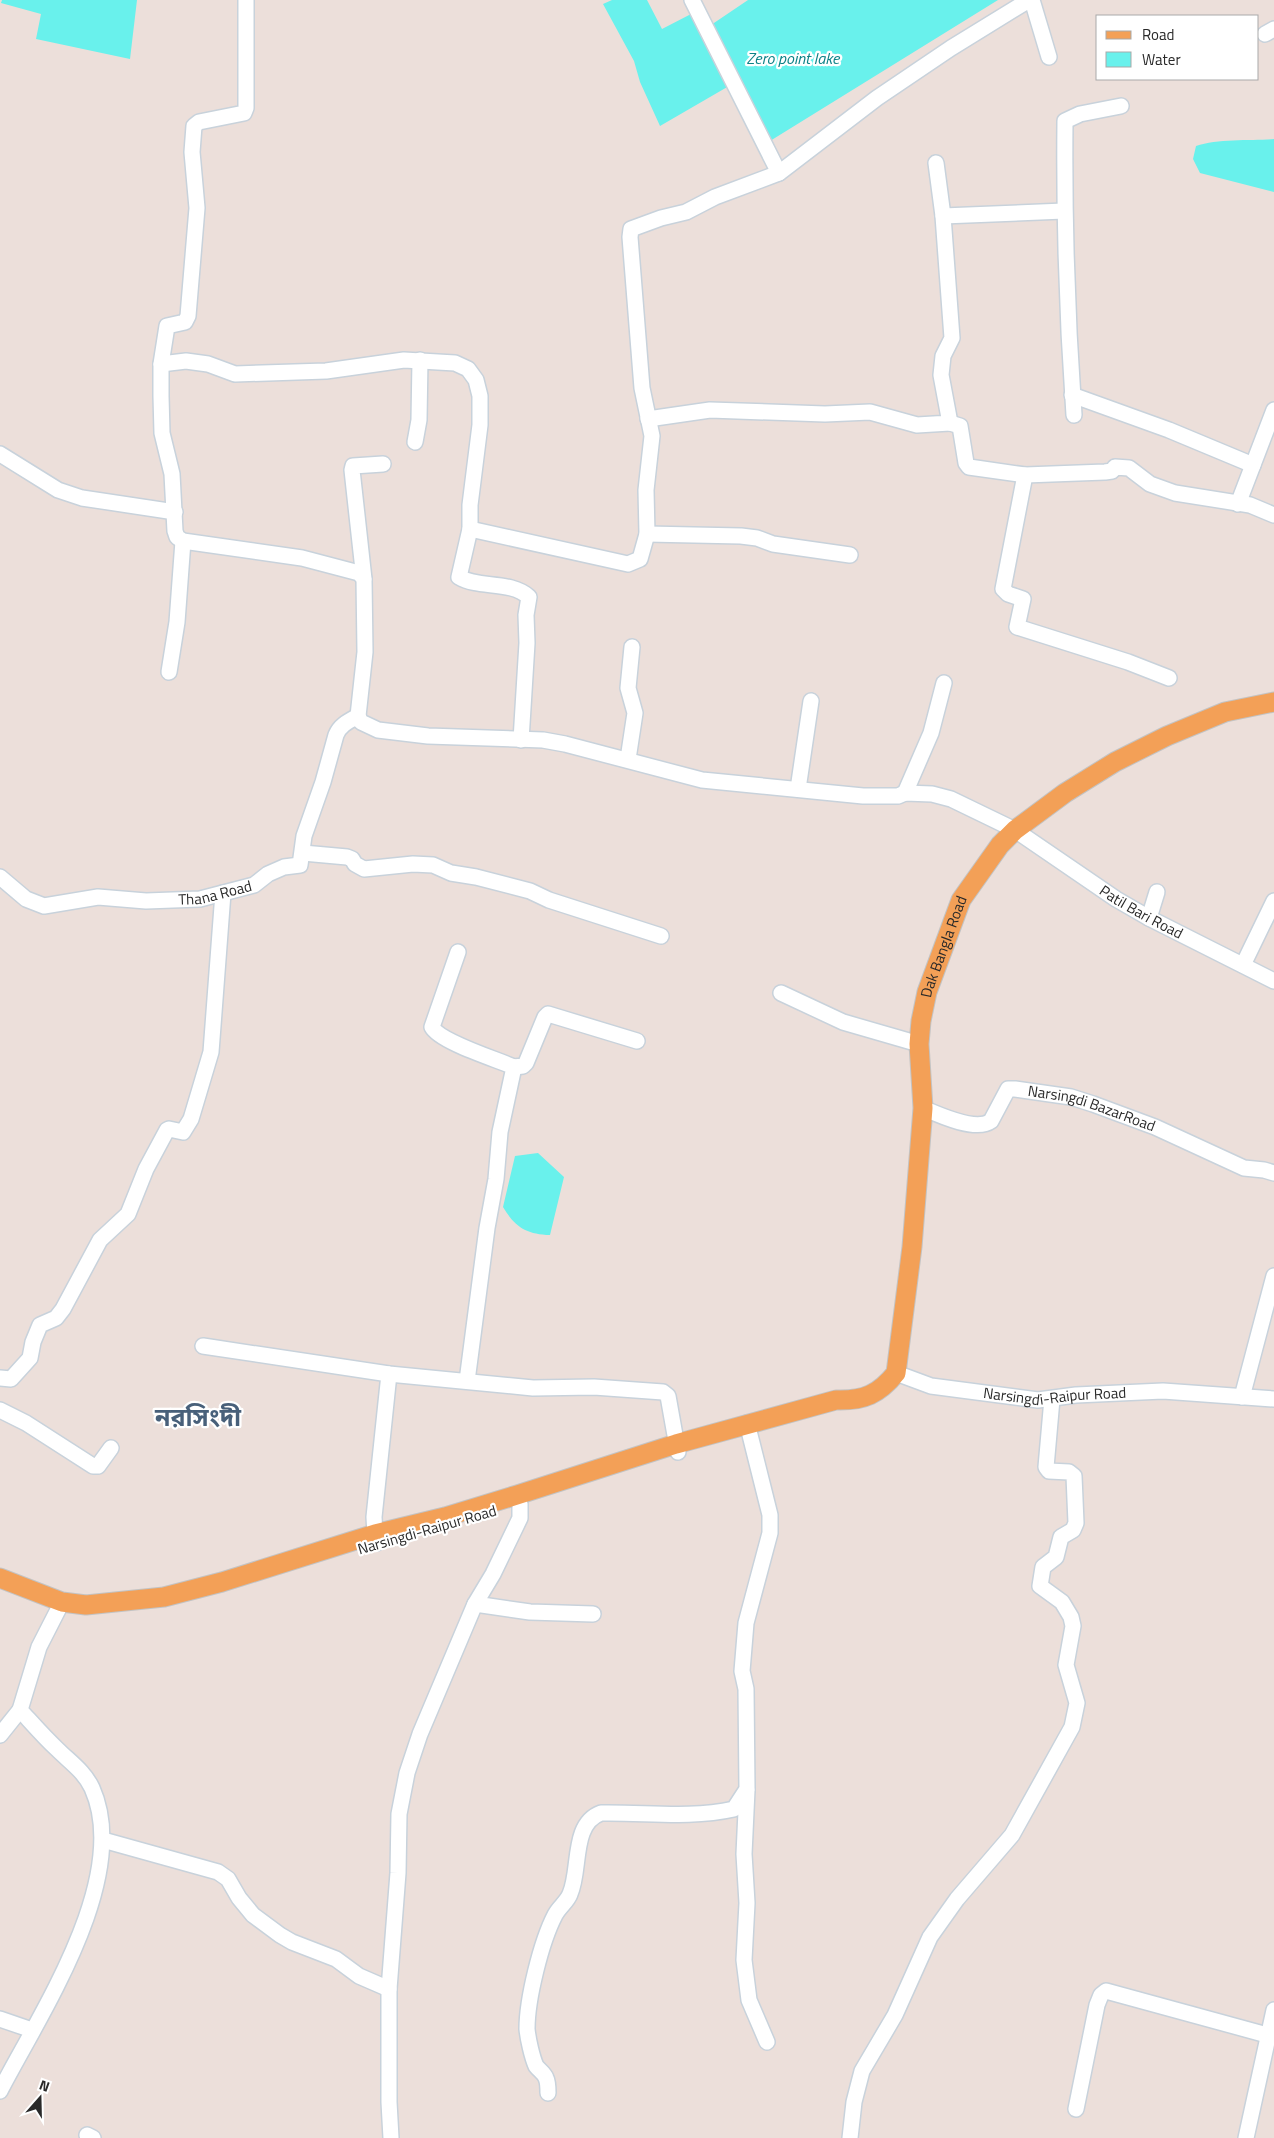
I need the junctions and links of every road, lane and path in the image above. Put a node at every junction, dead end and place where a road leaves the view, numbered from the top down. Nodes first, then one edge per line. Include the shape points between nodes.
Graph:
1 (246, 0) edge
2 (692, 0) edge
3 (1030, 0) edge
4 (1049, 57) dead end
5 (1120, 106) dead end
6 (936, 163) dead end
7 (779, 173) junction
8 (1064, 212) junction
9 (942, 216) junction
10 (420, 360) junction
11 (161, 364) junction
12 (1072, 395) junction
13 (1274, 410) edge
14 (1074, 415) dead end
15 (648, 419) junction
16 (950, 423) junction
17 (415, 442) dead end
18 (0, 454) edge
19 (383, 464) dead end
20 (1253, 465) junction
21 (1024, 475) junction
22 (1238, 504) junction
23 (175, 512) junction
24 (1274, 516) edge
25 (470, 529) junction
26 (647, 534) junction
27 (183, 541) junction
28 (850, 555) dead end
29 (364, 579) junction
30 (632, 647) dead end
31 (169, 672) dead end
32 (1169, 678) dead end
33 (944, 683) dead end
34 (811, 701) dead end
35 (1274, 702) edge
36 (358, 716) junction
37 (521, 740) junction
38 (628, 759) junction
39 (798, 789) junction
40 (905, 792) junction
41 (1015, 830) junction
42 (303, 853) junction
43 (0, 877) edge
44 (1157, 892) dead end
45 (223, 893) junction
46 (1274, 901) edge
47 (1148, 918) junction
48 (661, 936) dead end
49 (458, 952) dead end
50 (1243, 965) junction
51 (1274, 981) edge
52 (781, 993) dead end
53 (637, 1041) dead end
54 (919, 1044) junction
55 (514, 1067) junction
56 (923, 1108) junction
57 (1274, 1173) edge
58 (1274, 1276) edge
59 (204, 1346) dead end
60 (896, 1372) junction
61 (389, 1374) junction
62 (1, 1381) edge
63 (467, 1381) junction
64 (1242, 1397) junction
65 (1052, 1399) junction
66 (1274, 1399) edge
67 (0, 1410) edge
68 (748, 1428) junction
69 (111, 1448) dead end
70 (677, 1448) junction
71 (518, 1500) junction
72 (376, 1538) junction
73 (0, 1578) edge
74 (0, 1587) edge
75 (475, 1604) junction
76 (60, 1606) junction
77 (593, 1614) dead end
78 (20, 1710) junction
79 (0, 1735) edge
80 (747, 1789) junction
81 (103, 1840) junction
82 (389, 1989) junction
83 (1273, 2014) edge
84 (0, 2019) edge
85 (32, 2030) junction
86 (1267, 2035) junction
87 (767, 2042) dead end
88 (0, 2091) edge
89 (548, 2093) dead end
90 (1076, 2109) dead end
91 (391, 2138) edge
92 (850, 2138) edge
93 (1246, 2138) edge

1 - 11 street via 246,108 244,113 194,126 192,152 197,208 188,316 185,322 167,326
2 - 7 street
3 - 4 street
3 - 7 street via 877,98
5 - 8 street via 1080,114 1065,121
6 - 9 street
7 - 15 street via 715,197 686,212 631,229 642,388
8 - 9 street
8 - 12 street
9 - 16 street via 952,338 942,356 941,375
10 - 11 street via 326,371 235,374 208,364 186,361
10 - 17 street via 419,420
10 - 25 street via 455,363 468,370 476,380 480,396 480,425
11 - 23 street via 162,433 172,474
12 - 14 street
12 - 20 street
13 - 20 street
15 - 16 street via 710,410 825,414 870,412 917,425
15 - 26 street via 652,436 646,490
16 - 21 street via 960,426 969,468
18 - 23 street via 58,490 82,498
19 - 29 street via 358,465 352,470
20 - 22 street
21 - 22 street via 1105,472 1124,467 1150,484 1175,493
21 - 32 street via 1003,590 1023,599 1017,627
22 - 24 street via 1250,505
23 - 27 street via 177,537
25 - 26 street via 628,564 640,559
25 - 37 street via 459,577 514,589 529,598
26 - 28 street via 741,536
27 - 29 street via 320,561 353,570
27 - 31 street via 177,622
29 - 36 street via 365,652
30 - 38 street via 628,688 635,713
33 - 40 street via 931,732
34 - 39 street
35 - 41 main road, Dak Bangla Road via 1225,712 1167,736 1065,793
36 - 37 street, Patil Bari Road via 361,722 378,730
36 - 42 street via 338,729 304,836
37 - 38 street, Patil Bari Road via 565,744
38 - 39 street, Patil Bari Road via 702,780
39 - 40 street, Patil Bari Road via 881,797
40 - 41 street, Patil Bari Road via 951,799
41 - 47 street, Patil Bari Road
41 - 54 main road, Dak Bangla Road via 1000,845 961,900 928,992
42 - 45 street, Thana Road via 300,865 279,869 254,885
42 - 48 street via 347,857 364,869 433,865 451,873 530,890 549,900
43 - 45 street, Thana Road via 26,899 44,906 98,897 146,901 200,899
44 - 47 street
45 - 62 street via 211,1052 191,1119 183,1132 166,1130 128,1214 100,1240 56,1318 40,1325 30,1358 11,1379
46 - 50 street
47 - 50 street, Patil Bari Road
49 - 55 street via 432,1027 450,1041
50 - 51 street, Patil Bari Road
52 - 54 street via 843,1022
53 - 55 street via 548,1014 526,1063
54 - 56 main road, Dak Bangla Road
55 - 63 street via 500,1132
56 - 57 street, Narsingdi BazarRoad via 979,1126 992,1121 1008,1089 1071,1097 1155,1127 1244,1168
56 - 60 main road, Dak Bangla Road via 912,1247
58 - 64 street
59 - 61 street
60 - 65 street, Narsingdi-Raipur Road via 931,1386 1026,1399
60 - 68 main road, Narsingdi-Raipur Road via 884,1387 869,1396 849,1401 836,1400
61 - 63 street
61 - 72 street via 374,1517
63 - 70 street via 534,1388 594,1387 662,1392 668,1396
64 - 65 street, Narsingdi-Raipur Road via 1163,1391
64 - 66 street, Narsingdi-Raipur Road
65 - 92 street via 1046,1467 1049,1471 1069,1472 1074,1476 1076,1523 1073,1530 1061,1537 1056,1557 1043,1567 1040,1586 1062,1602 1071,1617 1073,1626 1066,1665 1077,1703 1072,1727 1012,1835 930,1937 895,2015 862,2071
67 - 69 street via 92,1466 98,1466
68 - 70 main road, Narsingdi-Raipur Road
68 - 80 street via 770,1515 770,1533 746,1623 742,1671 746,1689
70 - 71 main road, Narsingdi-Raipur Road
71 - 72 main road, Narsingdi-Raipur Road
71 - 75 street via 520,1518 494,1574
72 - 76 main road, Narsingdi-Raipur Road via 164,1597
73 - 76 main road, Narsingdi-Raipur Road
74 - 76 main road, Narsingdi-Raipur Road
75 - 77 street via 530,1612
75 - 82 street via 420,1734 408,1773 399,1814
76 - 78 street via 39,1647
78 - 79 street
78 - 81 street via 83,1773 97,1801
80 - 87 street via 744,1960 749,2000
80 - 89 street via 734,1809 699,1815 601,1813 589,1820 582,1834 571,1892 549,1929 528,2012 527,2032 536,2066 546,2078
81 - 82 street via 218,1872 228,1878 238,1898 253,1915 280,1935 336,1959 359,1976
81 - 85 street via 89,1911 72,1954
82 - 91 street
83 - 86 street
84 - 85 street
85 - 88 street
86 - 90 street via 1106,1991 1097,2005
86 - 93 street

